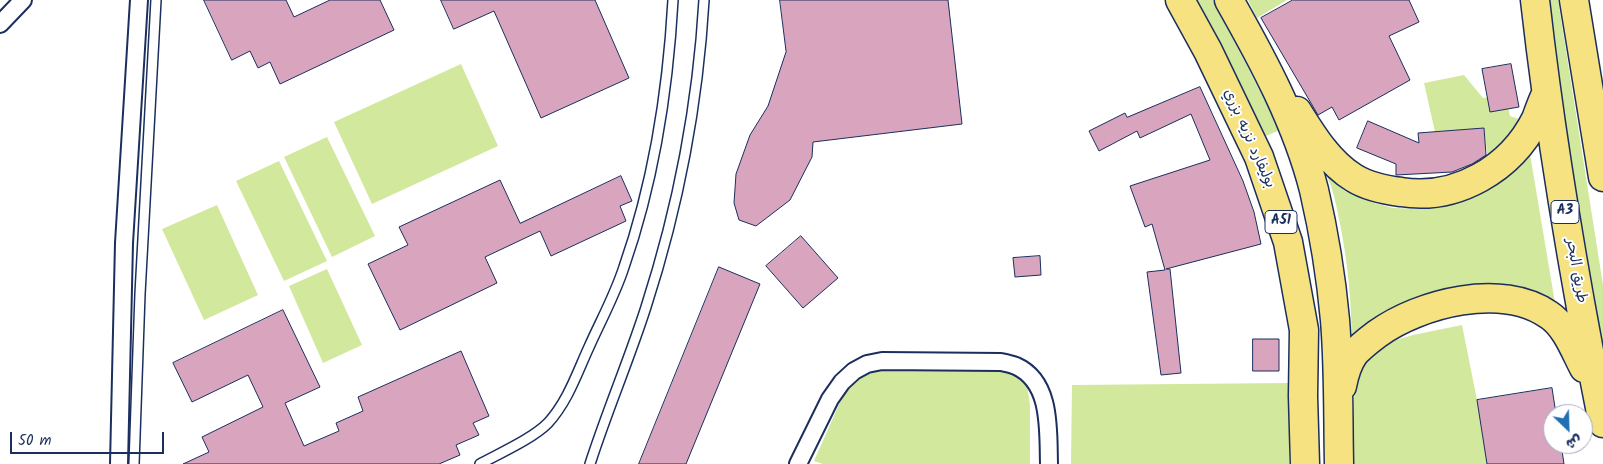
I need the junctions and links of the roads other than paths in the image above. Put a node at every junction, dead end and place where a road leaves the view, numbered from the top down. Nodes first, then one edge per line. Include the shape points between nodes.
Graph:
1 (23, 0) edge
2 (139, 0) edge
3 (156, 0) edge
4 (674, 0) edge
5 (704, 0) edge
6 (1180, 0) edge
7 (1230, 0) edge
8 (1535, 0) edge
9 (1574, 0) edge
10 (0, 24) edge
11 (1248, 32) junction
12 (1546, 94) junction
13 (1603, 177) edge
14 (1338, 407) junction
15 (1602, 416) edge
16 (119, 464) edge
17 (134, 464) edge
18 (480, 464) edge
19 (590, 464) edge
20 (798, 464) edge
21 (1049, 464) edge
22 (1304, 464) edge
23 (1338, 464) edge

1 - 10 street
2 - 16 street via 124,243
3 - 17 lane
4 - 18 lane via 667,76 651,170 638,226 614,292 562,405 547,424
5 - 19 lane via 693,111 668,230 646,307
6 - 22 highway, بوليفارد نزيه بزري / A51 via 1259,157 1288,242 1304,330
7 - 11 highway, A51
8 - 12 highway, طريق البحر / A3
9 - 13 highway
11 - 12 highway via 1328,155 1354,178 1390,191 1431,194 1451,190 1485,175 1514,150 1535,120
11 - 14 highway, A51 via 1285,110 1314,190 1326,245 1335,322
12 - 15 highway, طريق البحر / A3
14 - 15 highway via 1344,376 1355,353 1380,332 1420,311 1487,298 1525,303 1555,319 1584,368
14 - 23 highway, A51
20 - 21 street via 830,399 842,382 866,364 882,361 1001,362 1016,366 1038,386 1043,399

